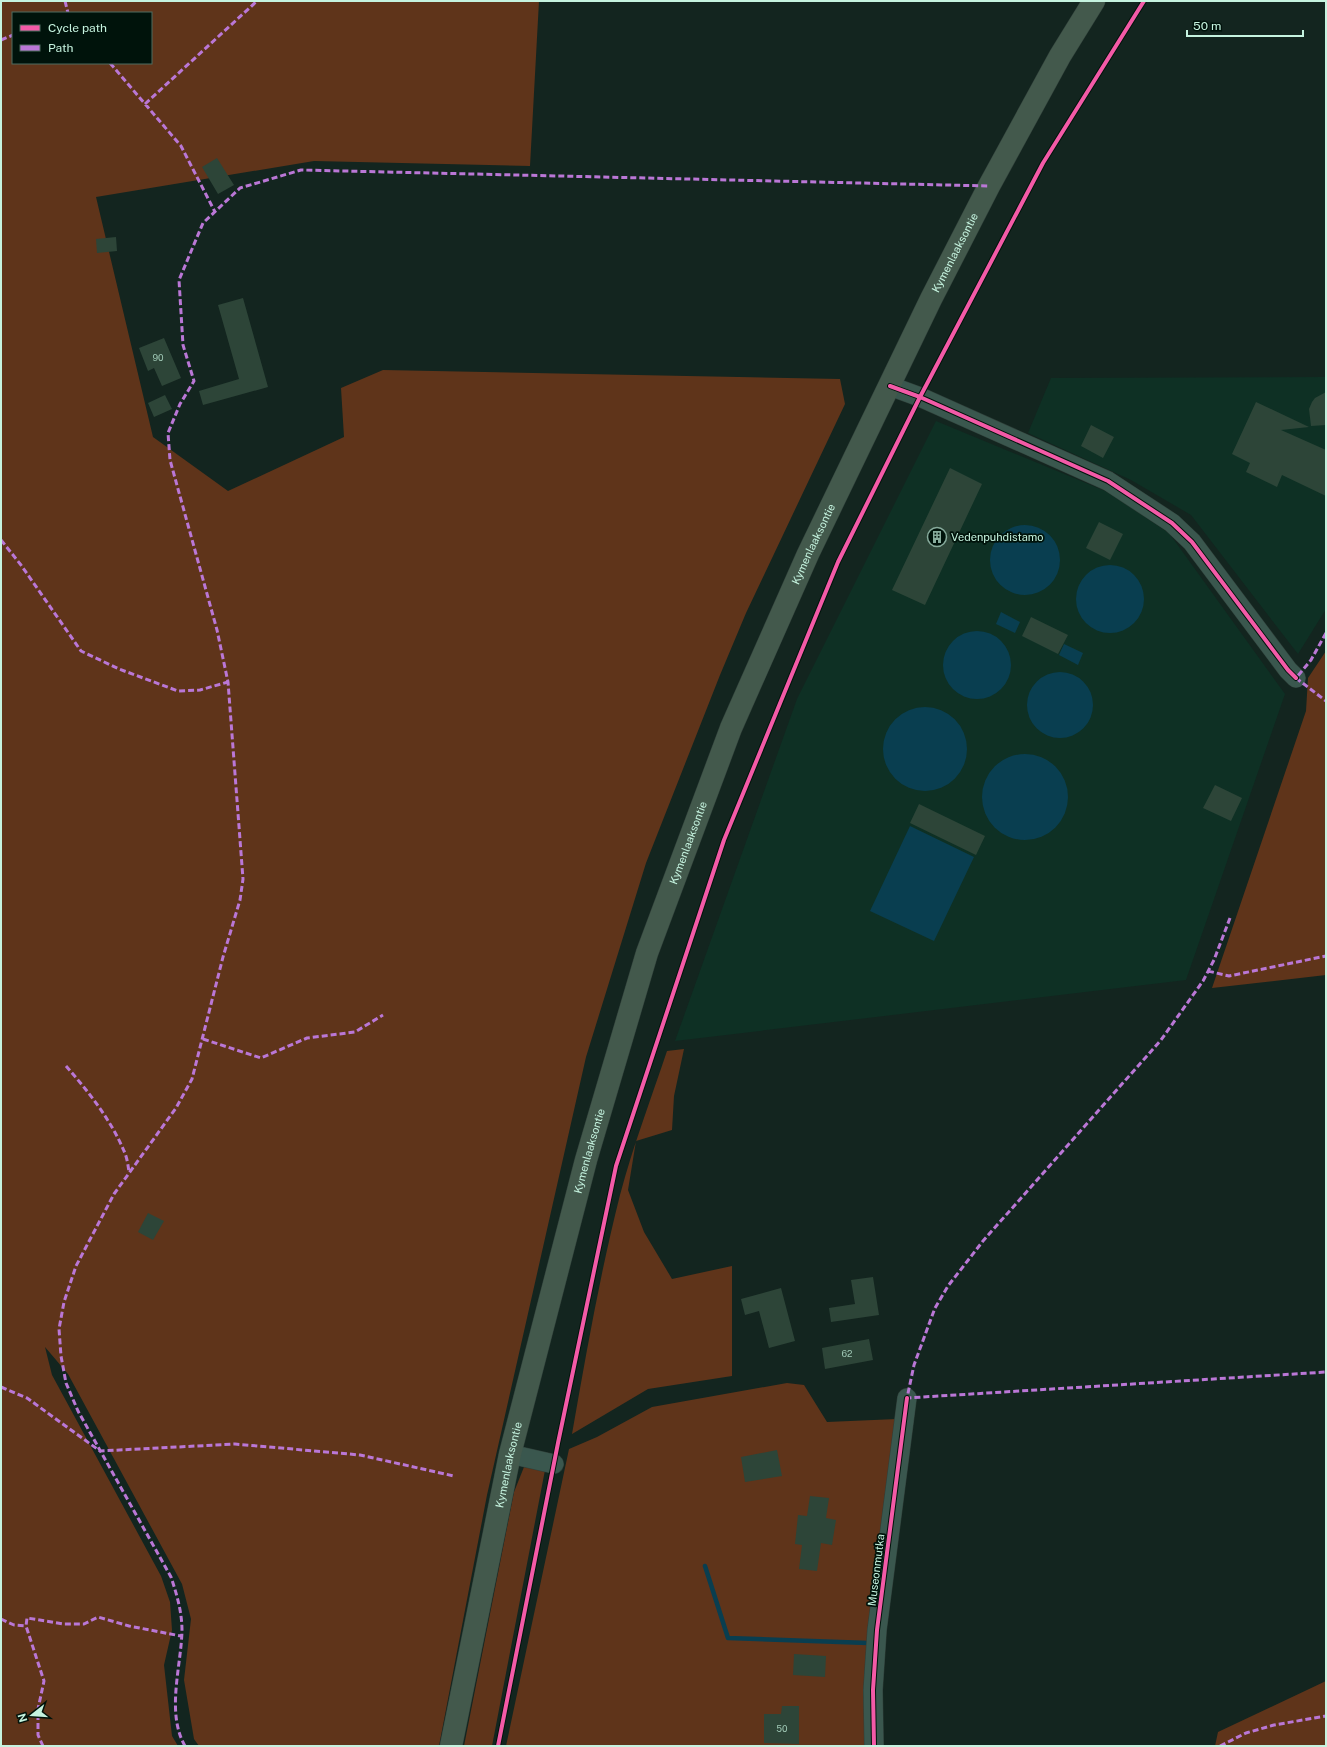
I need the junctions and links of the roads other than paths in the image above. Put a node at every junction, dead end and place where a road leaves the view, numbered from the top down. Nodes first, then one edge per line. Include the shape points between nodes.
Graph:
1 (1094, 1) edge
2 (890, 386) junction
3 (1296, 678) dead end
4 (907, 1398) dead end
5 (510, 1454) junction
6 (554, 1464) dead end
7 (451, 1746) edge
8 (874, 1746) edge

1 - 2 main road, Kymenlaaksontie via 1060,56 989,186 930,299
2 - 3 street via 1108,481 1172,523 1192,542
2 - 5 main road, Kymenlaaksontie via 808,554 731,728 647,953 586,1160
4 - 8 street, Museonmutka via 877,1630 873,1690
5 - 6 street
5 - 7 main road, Kymenlaaksontie

